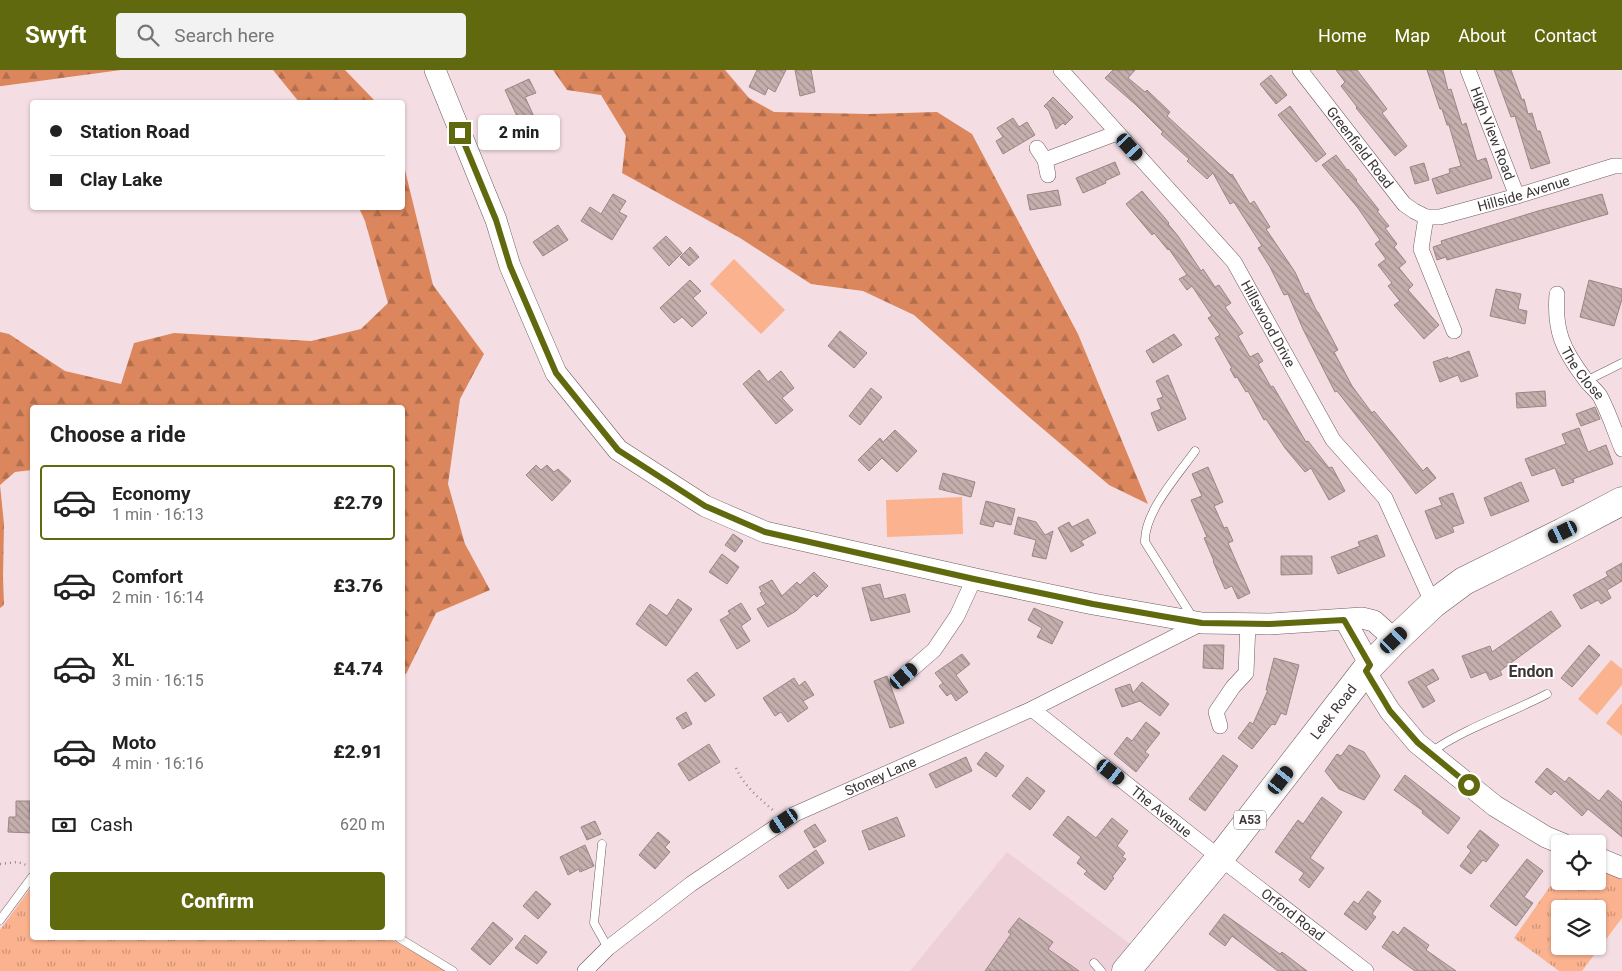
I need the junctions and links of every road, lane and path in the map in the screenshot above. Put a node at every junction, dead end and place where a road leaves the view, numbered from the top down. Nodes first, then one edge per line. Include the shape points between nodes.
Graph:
1 (435, 70) edge
2 (1061, 70) edge
3 (1300, 70) edge
4 (1468, 70) edge
5 (1117, 133) junction
6 (1622, 166) edge
7 (1048, 175) dead end
8 (1517, 196) junction
9 (1426, 217) junction
10 (1558, 294) dead end
11 (1454, 331) dead end
12 (1622, 363) edge
13 (1586, 382) junction
14 (1622, 450) edge
15 (1195, 451) dead end
16 (1622, 501) edge
17 (974, 579) junction
18 (1433, 604) junction
19 (1344, 620) junction
20 (1198, 623) junction
21 (1248, 624) junction
22 (1394, 640) junction
23 (1368, 668) junction
24 (904, 676) dead end
25 (1547, 694) dead end
26 (1032, 709) junction
27 (1220, 726) dead end
28 (1430, 753) junction
29 (736, 768) dead end
30 (784, 821) junction
31 (1551, 838) edge
32 (602, 844) dead end
33 (1220, 858) junction
34 (1606, 861) edge
35 (0, 864) edge
36 (30, 866) edge
37 (1622, 868) edge
38 (30, 880) edge
39 (0, 920) edge
40 (402, 940) edge
41 (608, 948) junction
42 (1094, 963) dead end
43 (453, 971) edge
44 (585, 971) edge
45 (1101, 971) edge
46 (1126, 971) edge
47 (1366, 971) edge

1 - 17 main road via 496,220 510,266 556,373 618,450 705,506 765,532
2 - 5 street, Hillswood Drive
3 - 9 street, Greenfield Road via 1404,204
4 - 8 street, High View Road
5 - 7 street via 1041,154
5 - 18 street, Hillswood Drive via 1234,262 1333,440 1385,498
6 - 8 street, Hillside Avenue
8 - 9 street, Hillside Avenue via 1440,217
9 - 11 street via 1420,249
10 - 13 street, The Close via 1556,315 1560,340
12 - 13 lane
13 - 14 street, The Close via 1599,395
15 - 20 lane via 1151,515 1144,533 1145,542
16 - 18 highway, Leek Road / A53 via 1464,581
17 - 20 main road
17 - 24 street via 957,616 934,650
18 - 22 highway, Leek Road / A53
19 - 21 main road
19 - 22 main road via 1362,618 1374,621
19 - 23 main road
20 - 21 main road
20 - 26 street, Stoney Lane
21 - 27 street via 1246,673 1216,712
22 - 23 highway, Leek Road / A53
23 - 28 main road via 1390,711
23 - 33 highway, Leek Road / A53
25 - 28 lane via 1453,737
26 - 30 street, Stoney Lane
26 - 33 street, The Avenue
28 - 31 main road via 1495,806
29 - 30 path via 749,788
30 - 41 street, Stoney Lane via 691,884
32 - 41 lane via 594,923
33 - 46 highway, Leek Road / A53
33 - 47 street, Orford Road
34 - 37 main road
35 - 36 path via 18,862
38 - 39 lane
40 - 43 lane
41 - 44 street, Stoney Lane
42 - 45 lane

